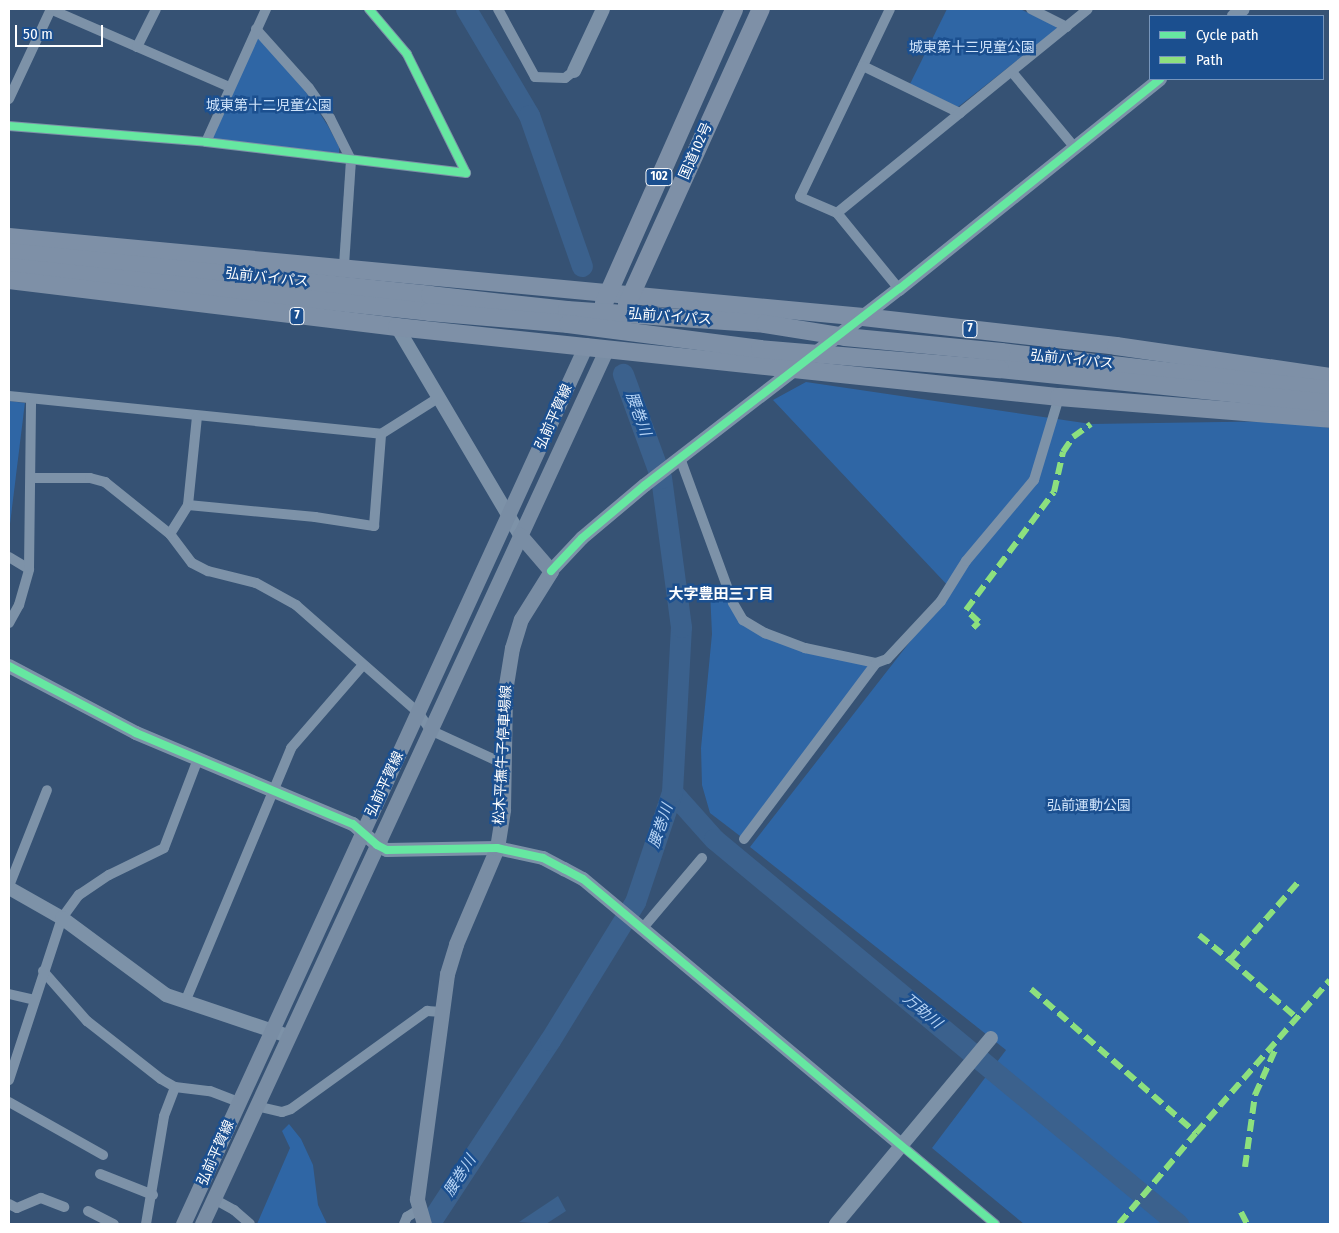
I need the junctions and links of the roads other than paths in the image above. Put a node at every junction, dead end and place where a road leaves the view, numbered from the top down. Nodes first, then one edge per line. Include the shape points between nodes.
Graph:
1 (50, 9) edge
2 (156, 9) edge
3 (266, 9) edge
4 (370, 9) edge
5 (498, 9) edge
6 (603, 9) edge
7 (734, 9) edge
8 (761, 9) edge
9 (890, 9) edge
10 (1031, 9) edge
11 (1088, 9) edge
12 (1067, 27) junction
13 (256, 29) junction
14 (137, 47) junction
15 (863, 66) junction
16 (574, 71) joint
17 (1012, 72) junction
18 (1159, 80) edge
19 (229, 86) junction
20 (9, 99) edge
21 (960, 113) junction
22 (9, 126) edge
23 (206, 142) junction
24 (1075, 148) junction
25 (351, 160) junction
26 (837, 213) junction
27 (9, 237) edge
28 (9, 252) edge
29 (344, 266) junction
30 (9, 268) edge
31 (9, 280) edge
32 (899, 289) junction
33 (609, 293) junction
34 (631, 295) junction
35 (863, 317) junction
36 (397, 327) junction
37 (586, 345) junction
38 (607, 348) junction
39 (1001, 361) junction
40 (796, 368) junction
41 (1330, 377) edge
42 (1330, 390) edge
43 (9, 396) edge
44 (1059, 397) junction
45 (438, 398) junction
46 (31, 399) junction
47 (1330, 403) edge
48 (197, 417) junction
49 (1330, 419) edge
50 (381, 434) junction
51 (676, 461) junction
52 (31, 478) junction
53 (188, 505) junction
54 (509, 515) junction
55 (170, 534) junction
56 (520, 535) junction
57 (9, 558) edge
58 (29, 569) junction
59 (551, 571) junction
60 (9, 623) edge
61 (876, 663) junction
62 (363, 665) junction
63 (9, 666) edge
64 (418, 712) junction
65 (430, 730) junction
66 (198, 759) junction
67 (504, 764) junction
68 (46, 790) dead end
69 (274, 791) junction
70 (362, 834) junction
71 (744, 839) dead end
72 (377, 845) junction
73 (497, 848) junction
74 (702, 858) dead end
75 (9, 887) edge
76 (62, 918) junction
77 (639, 927) junction
78 (44, 972) junction
79 (9, 994) edge
80 (34, 1000) junction
81 (185, 1002) junction
82 (442, 1012) junction
83 (272, 1030) junction
84 (288, 1036) junction
85 (987, 1042) dead end
86 (9, 1080) edge
87 (175, 1087) junction
88 (9, 1102) edge
89 (239, 1102) junction
90 (256, 1106) junction
91 (901, 1145) junction
92 (104, 1155) dead end
93 (100, 1174) dead end
94 (153, 1195) junction
95 (214, 1199) junction
96 (9, 1204) edge
97 (64, 1208) dead end
98 (88, 1211) dead end
99 (420, 1216) edge
100 (114, 1224) edge
101 (146, 1224) edge
102 (183, 1224) edge
103 (202, 1224) edge
104 (250, 1224) edge
105 (404, 1224) edge
106 (836, 1224) edge
107 (995, 1224) edge

1 - 14 street
1 - 20 street
2 - 14 street
3 - 13 street
4 - 25 street via 407,54 466,173
5 - 16 street via 535,77 565,78
6 - 16 street
7 - 33 highway, 国道102号 / 102
8 - 34 highway, 国道102号 / 102
9 - 15 street
10 - 12 street
11 - 12 street
12 - 17 street
13 - 19 street
13 - 25 street via 309,88 330,118
14 - 19 street
15 - 21 street
15 - 26 street via 800,198
17 - 21 street
17 - 24 street
18 - 24 street
19 - 23 street
21 - 26 street
22 - 23 street
23 - 25 street
24 - 32 street
25 - 29 street
26 - 32 street
27 - 29 highway, 7
28 - 39 highway, 弘前バイパス / 7, bridge via 567,310 765,324
29 - 33 highway, 7
30 - 39 highway, 弘前バイパス / 7, bridge via 568,324 760,349
31 - 36 highway, 7
32 - 35 street
33 - 34 highway, 7
33 - 37 highway, 国道102号 / 102
34 - 35 highway, 7
34 - 38 highway, 国道102号 / 102
35 - 40 street
35 - 41 highway, 7 via 1116,346
36 - 37 highway, 7
36 - 45 street
37 - 38 highway, 7
37 - 54 main road, 弘前平賀線
38 - 40 highway, 7
38 - 56 main road, 弘前平賀線
39 - 42 highway, 弘前バイパス / 7
39 - 47 highway, 弘前バイパス / 7
40 - 44 highway, 7
40 - 51 street
43 - 46 street
44 - 49 highway, 7
44 - 61 street via 1034,480 966,561 941,601 887,659
45 - 50 street
45 - 54 street
46 - 48 street
46 - 52 street
48 - 50 street
48 - 53 street
50 - 53 street via 374,526
51 - 59 street via 582,538
51 - 61 street via 733,603 744,620 765,633 804,648
52 - 55 street via 90,478 105,482
52 - 58 street
53 - 55 street
54 - 56 street
54 - 64 main road, 弘前平賀線
55 - 62 street via 192,563 208,571 256,583 296,605
56 - 59 main road
56 - 65 main road, 弘前平賀線
57 - 58 street
58 - 60 street via 19,605
59 - 67 main road, 松木平撫牛子停車場線 via 521,620 512,648 505,691
61 - 71 street
62 - 64 street
62 - 69 street via 291,748
63 - 66 street via 136,733
64 - 65 street
64 - 70 main road, 弘前平賀線
65 - 67 street
65 - 72 main road, 弘前平賀線
66 - 69 street
66 - 76 street via 164,848 109,875 78,895
67 - 73 main road, 松木平撫牛子停車場線 via 503,809
68 - 75 street
69 - 70 street via 353,824
69 - 81 street
70 - 72 street
70 - 83 main road, 弘前平賀線
72 - 73 street via 394,852
72 - 84 main road, 弘前平賀線
73 - 77 street via 543,858 557,865 582,879
73 - 82 main road, 松木平撫牛子停車場線 via 456,944 447,974
74 - 77 street
75 - 76 street
76 - 78 street
76 - 81 street via 148,984
77 - 91 street
78 - 80 street
78 - 87 street via 87,1021
79 - 80 street
80 - 86 street
81 - 83 street
82 - 90 street via 427,1011 291,1109 282,1112
82 - 99 main road, 松木平撫牛子停車場線
83 - 84 street
83 - 89 main road, 弘前平賀線
84 - 90 main road, 弘前平賀線
85 - 91 street
87 - 89 street via 210,1091
87 - 94 street via 164,1116
88 - 92 street
89 - 102 main road, 弘前平賀線
90 - 95 main road, 弘前平賀線
91 - 106 street
91 - 107 street
93 - 94 street
94 - 101 street
95 - 103 main road, 弘前平賀線
95 - 104 street
96 - 97 street via 17,1208 41,1198
98 - 100 street
99 - 105 street via 408,1217

